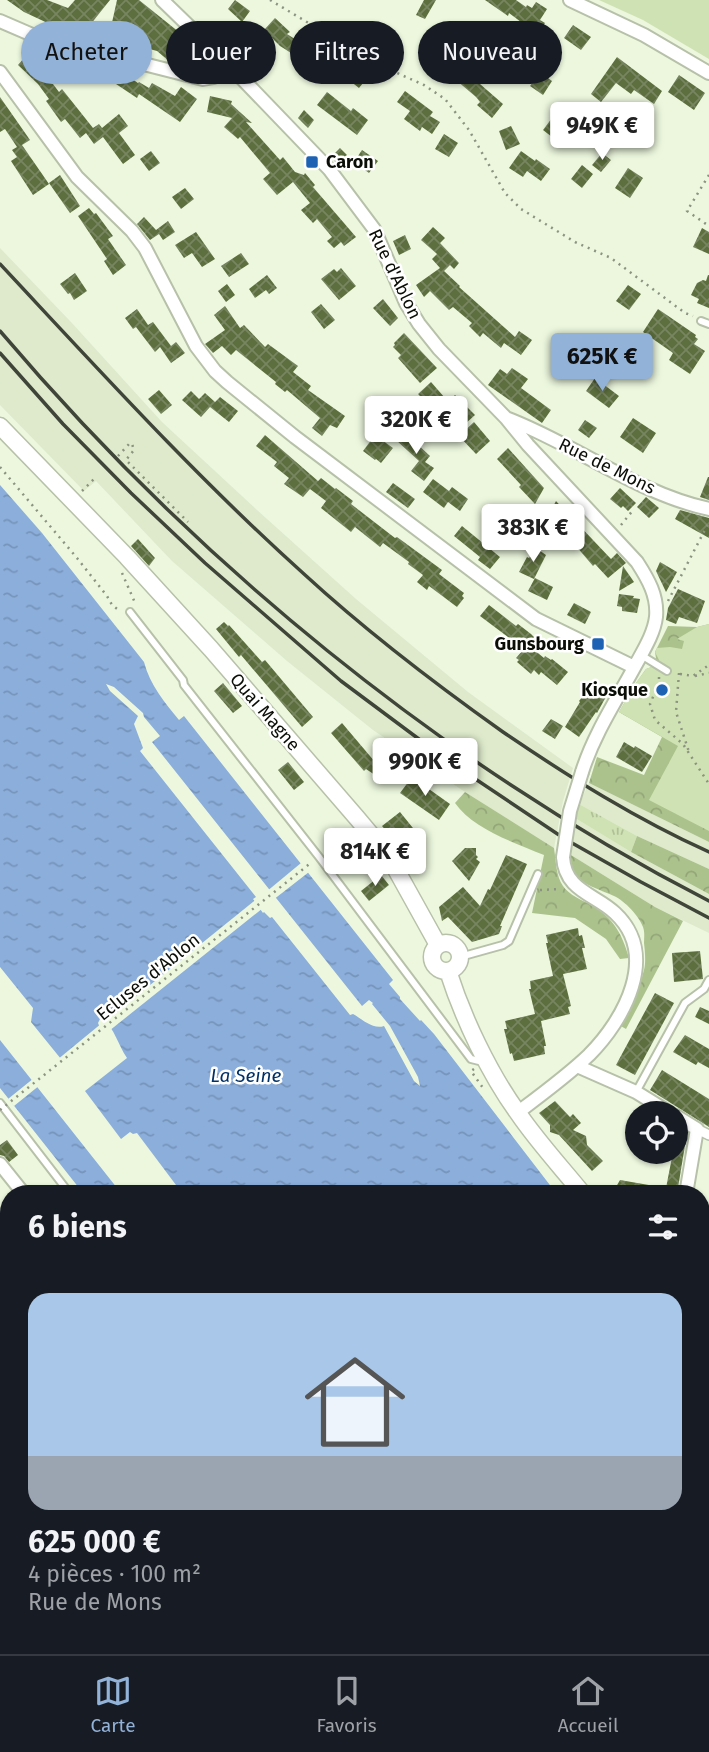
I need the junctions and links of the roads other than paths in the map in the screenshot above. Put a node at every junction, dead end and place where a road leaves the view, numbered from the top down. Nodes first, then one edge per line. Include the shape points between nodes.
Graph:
1 (162, 0) edge
2 (570, 0) edge
3 (0, 21) edge
4 (184, 21) edge
5 (166, 70) edge
6 (0, 72) edge
7 (709, 73) edge
8 (247, 84) edge
9 (701, 321) road end
10 (709, 324) edge
11 (506, 418) junction
12 (0, 426) edge
13 (709, 509) edge
14 (130, 612) dead end
15 (641, 655) junction
16 (634, 667) junction
17 (664, 669) road end
18 (538, 874) dead end
19 (439, 945) junction
20 (460, 957) junction
21 (449, 971) junction
22 (709, 980) edge
23 (487, 1063) junction
24 (577, 1066) junction
25 (636, 1092) junction
26 (651, 1101) edge
27 (0, 1103) edge
28 (517, 1113) junction
29 (703, 1132) edge
30 (0, 1164) edge
31 (17, 1185) edge
32 (63, 1185) edge
33 (576, 1185) edge
34 (688, 1185) edge

1 - 4 street, Rue d'Ablon
2 - 7 street
3 - 5 street via 37,37
6 - 16 street via 77,177 145,248 196,346 215,371 536,619
8 - 11 street, Rue d'Ablon via 329,169 374,229 419,324
9 - 10 lane
11 - 13 street, Rue de Mons via 646,486
11 - 15 street, Rue d'Ablon via 644,572 654,596 656,618
12 - 19 main road, Quai Magne via 74,495 388,855
14 - 23 lane via 471,1059
15 - 16 street
15 - 17 lane
16 - 24 street, bridge via 589,750 562,857 575,886 622,919 631,934 636,972 623,1006 600,1042
18 - 20 lane via 509,941
19 - 20 main road via 454,946
19 - 21 main road via 433,951 433,964
20 - 21 main road
21 - 23 main road
22 - 25 lane via 685,1003
23 - 28 main road
24 - 25 street
24 - 28 street
25 - 26 street
27 - 32 lane
28 - 33 main road
29 - 34 street
30 - 31 street

